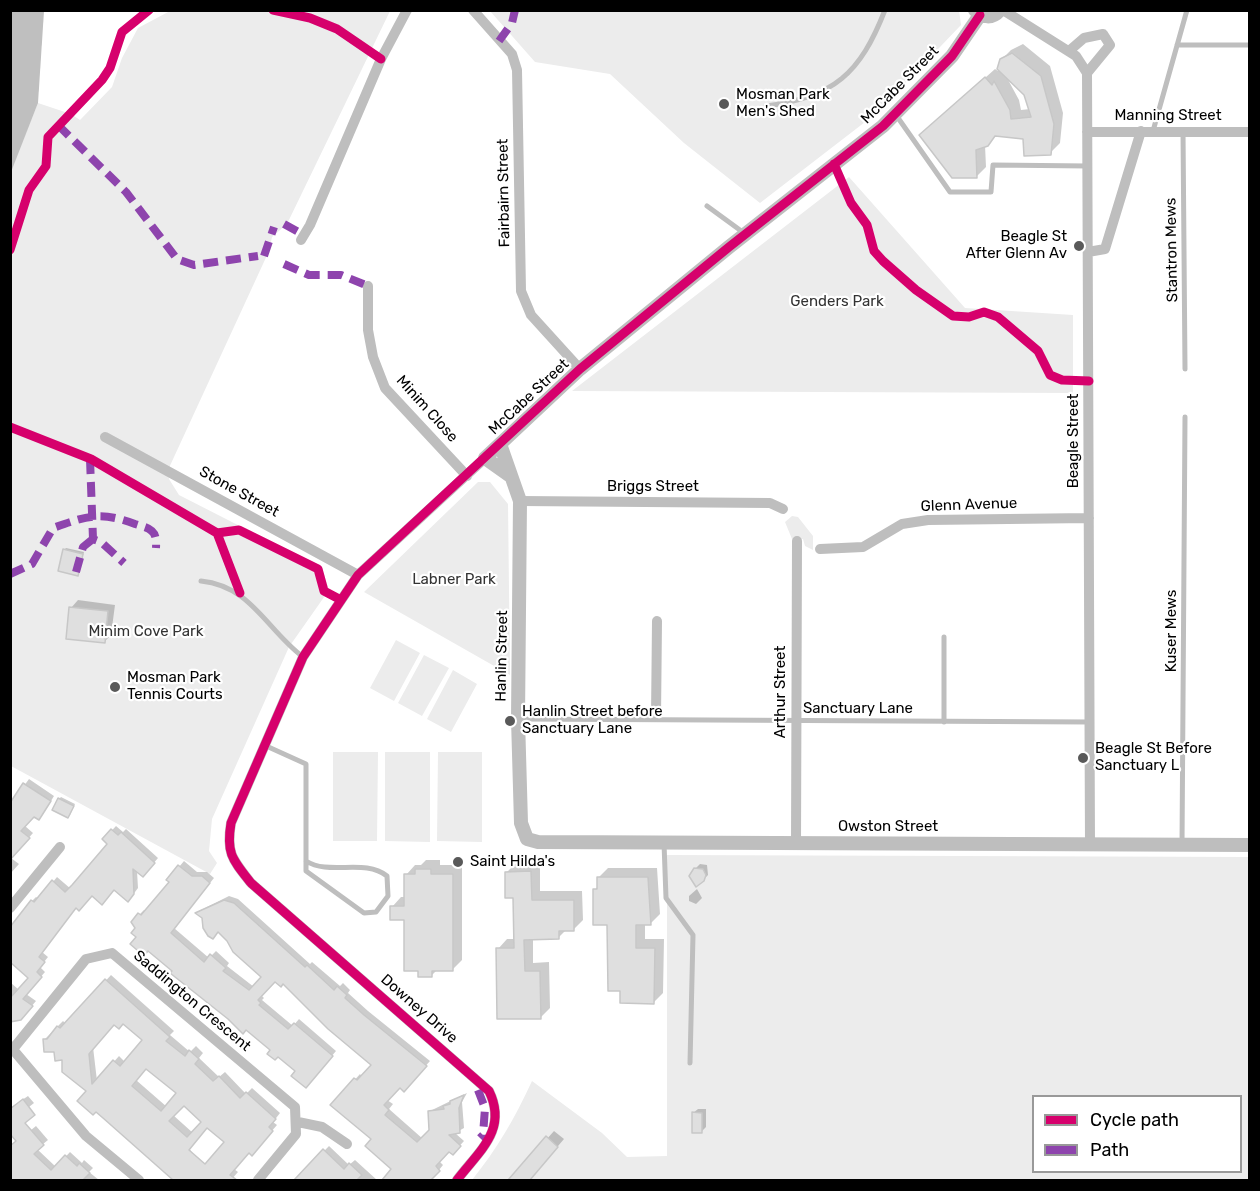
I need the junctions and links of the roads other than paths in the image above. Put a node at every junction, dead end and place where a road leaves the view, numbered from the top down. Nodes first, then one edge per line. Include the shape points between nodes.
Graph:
1 (406, 10) edge
2 (473, 10) edge
3 (885, 10) edge
4 (1001, 10) edge
5 (1187, 10) edge
6 (978, 13) edge
7 (1177, 45) junction
8 (1250, 45) edge
9 (1069, 51) junction
10 (1087, 73) junction
11 (766, 106) dead end
12 (895, 114) junction
13 (1153, 131) junction
14 (1183, 131) junction
15 (1088, 132) junction
16 (1141, 132) junction
17 (1250, 132) edge
18 (1088, 166) junction
19 (707, 206) dead end
20 (746, 233) junction
21 (301, 240) dead end
22 (1088, 252) junction
23 (368, 286) dead end
24 (580, 369) junction
25 (1185, 369) dead end
26 (1185, 417) dead end
27 (105, 437) dead end
28 (500, 444) junction
29 (485, 458) junction
30 (509, 475) junction
31 (467, 476) junction
32 (520, 501) junction
33 (783, 509) dead end
34 (1089, 518) junction
35 (797, 541) dead end
36 (820, 549) dead end
37 (358, 574) junction
38 (201, 581) dead end
39 (657, 621) dead end
40 (944, 637) dead end
41 (303, 657) junction
42 (656, 717) junction
43 (518, 719) junction
44 (796, 721) junction
45 (944, 722) junction
46 (1090, 722) junction
47 (264, 745) junction
48 (527, 839) joint
49 (664, 841) junction
50 (796, 844) junction
51 (1090, 844) junction
52 (1250, 844) edge
53 (1182, 845) junction
54 (60, 847) dead end
55 (306, 861) junction
56 (251, 883) joint
57 (10, 908) edge
58 (12, 1047) edge
59 (690, 1063) dead end
60 (298, 1122) junction
61 (347, 1144) dead end
62 (139, 1180) edge
63 (258, 1180) edge
64 (457, 1180) edge

1 - 21 street
2 - 24 street, Fairbairn Street via 512,54 517,70 521,291 531,315
3 - 11 lane via 857,66 822,93 798,102
4 - 6 street via 989,16
4 - 9 street
5 - 7 lane
6 - 12 street, McCabe Street via 952,56
7 - 8 lane
7 - 13 lane
9 - 10 street via 1083,63
9 - 10 street via 1084,38 1102,34 1110,45
10 - 15 street, Beagle Street
12 - 18 lane via 950,192 991,192 993,165
12 - 20 street, McCabe Street
13 - 14 street, Manning Street
13 - 16 street, Manning Street
14 - 17 street, Manning Street
14 - 25 lane, Stantron Mews
15 - 16 street, Manning Street
15 - 18 street, Beagle Street
16 - 22 street via 1105,249
18 - 22 street, Beagle Street
19 - 20 lane
20 - 24 street, McCabe Street
22 - 34 street, Beagle Street
23 - 31 street, Minim Close via 368,330 385,388
24 - 28 street, McCabe Street
26 - 53 lane, Kuser Mews
27 - 37 street, Stone Street
28 - 29 street, McCabe Street
28 - 30 street, Hanlin Street
29 - 30 street
29 - 31 street, McCabe Street
30 - 32 street, Hanlin Street
31 - 37 street, McCabe Street
32 - 33 street, Briggs Street via 770,503
32 - 43 street, Hanlin Street
34 - 36 street, Glenn Avenue via 928,520 902,524 863,547
34 - 46 street, Beagle Street
35 - 44 street, Arthur Street
37 - 41 street, McCabe Street
38 - 41 lane via 228,586 240,593
39 - 42 street
40 - 45 lane
41 - 47 street, McCabe Street
42 - 43 lane, Sanctuary Lane
42 - 44 lane, Sanctuary Lane
43 - 48 street, Hanlin Street via 521,823
44 - 45 lane, Sanctuary Lane
44 - 50 street, Arthur Street
45 - 46 lane, Sanctuary Lane
46 - 51 street, Beagle Street
47 - 55 lane via 306,764
47 - 56 street, McCabe Street via 231,823 227,844
48 - 49 street, Owston Street
49 - 50 street, Owston Street
49 - 59 lane via 666,898 693,935
50 - 51 street, Owston Street
51 - 53 street, Owston Street
52 - 53 street, Owston Street
54 - 57 street
55 - 55 lane via 315,867 378,869 387,876 388,896 376,912 364,913 306,871
56 - 64 street, Downey Drive via 489,1091 497,1111 493,1133
58 - 60 street, Saddington Crescent via 86,959 112,953 295,1107
58 - 62 street via 86,1136
60 - 61 street via 322,1127
60 - 63 street via 296,1134

